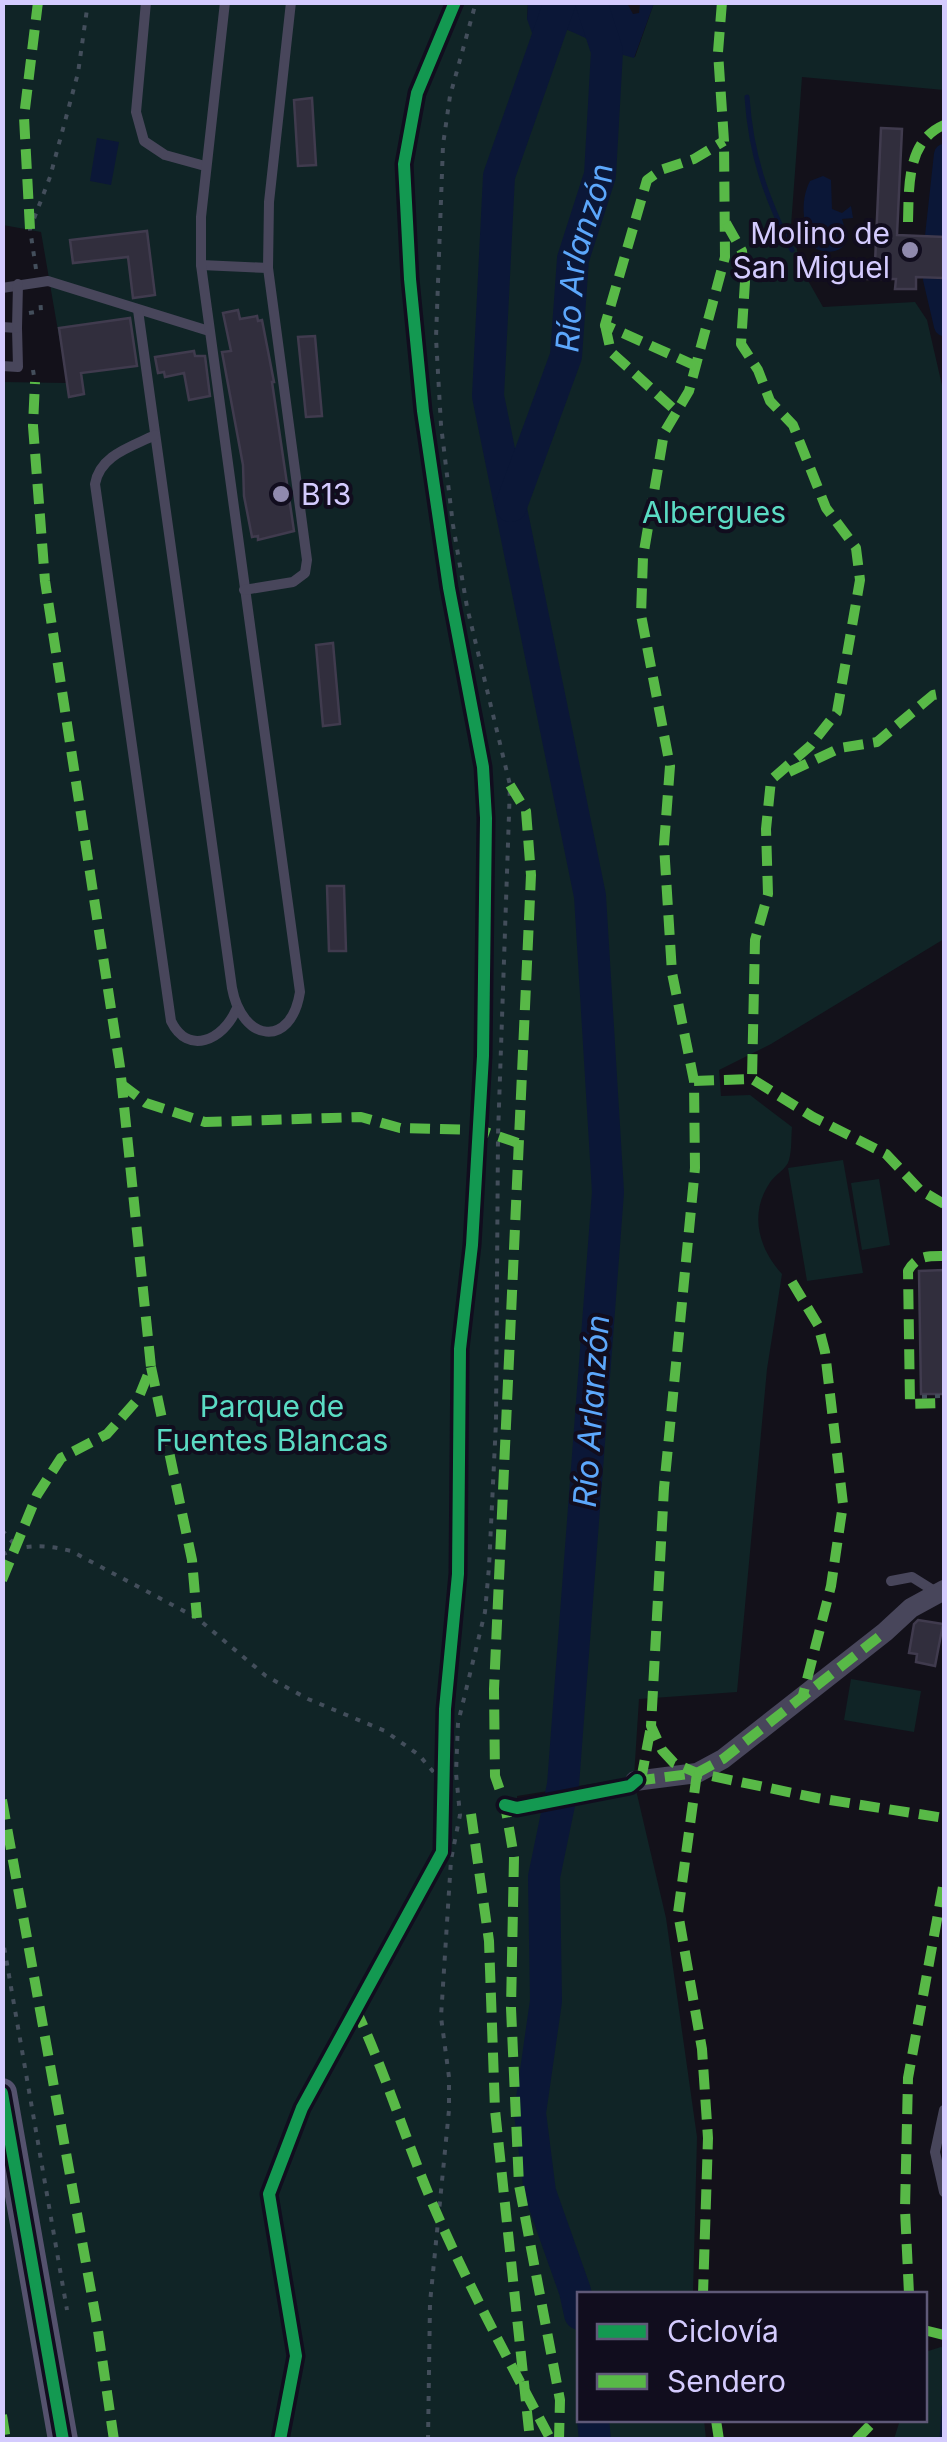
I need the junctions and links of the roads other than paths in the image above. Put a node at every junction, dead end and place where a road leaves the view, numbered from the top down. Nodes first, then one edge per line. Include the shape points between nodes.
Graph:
1 (146, 2) edge
2 (225, 2) edge
3 (291, 2) edge
4 (206, 166) junction
5 (201, 265) junction
6 (268, 268) junction
7 (18, 284) junction
8 (2, 288) edge
9 (138, 310) junction
10 (2, 327) edge
11 (18, 328) junction
12 (209, 331) junction
13 (2, 366) edge
14 (156, 435) junction
15 (244, 590) junction
16 (236, 1010) junction
17 (892, 1581) dead end
18 (941, 1591) edge
19 (636, 1780) road end
20 (2, 2093) edge
21 (944, 2110) edge
22 (944, 2192) edge
23 (64, 2440) edge

1 - 4 lane via 136,112 144,141 165,155
2 - 4 lane
3 - 6 lane
4 - 5 lane
5 - 6 lane
5 - 12 lane
6 - 15 lane via 307,560 306,573 293,582
7 - 8 lane
7 - 9 lane via 48,281
7 - 11 lane
9 - 12 lane
9 - 14 lane
10 - 11 lane
11 - 13 lane via 18,367
12 - 15 lane
14 - 16 lane
14 - 16 lane via 97,470 97,502 170,1021 186,1040 207,1039 222,1033
15 - 16 lane via 300,992 297,1013 284,1027 249,1026
17 - 18 lane via 912,1577
18 - 19 street via 723,1759 696,1773
20 - 23 main road
21 - 22 lane via 935,2152

